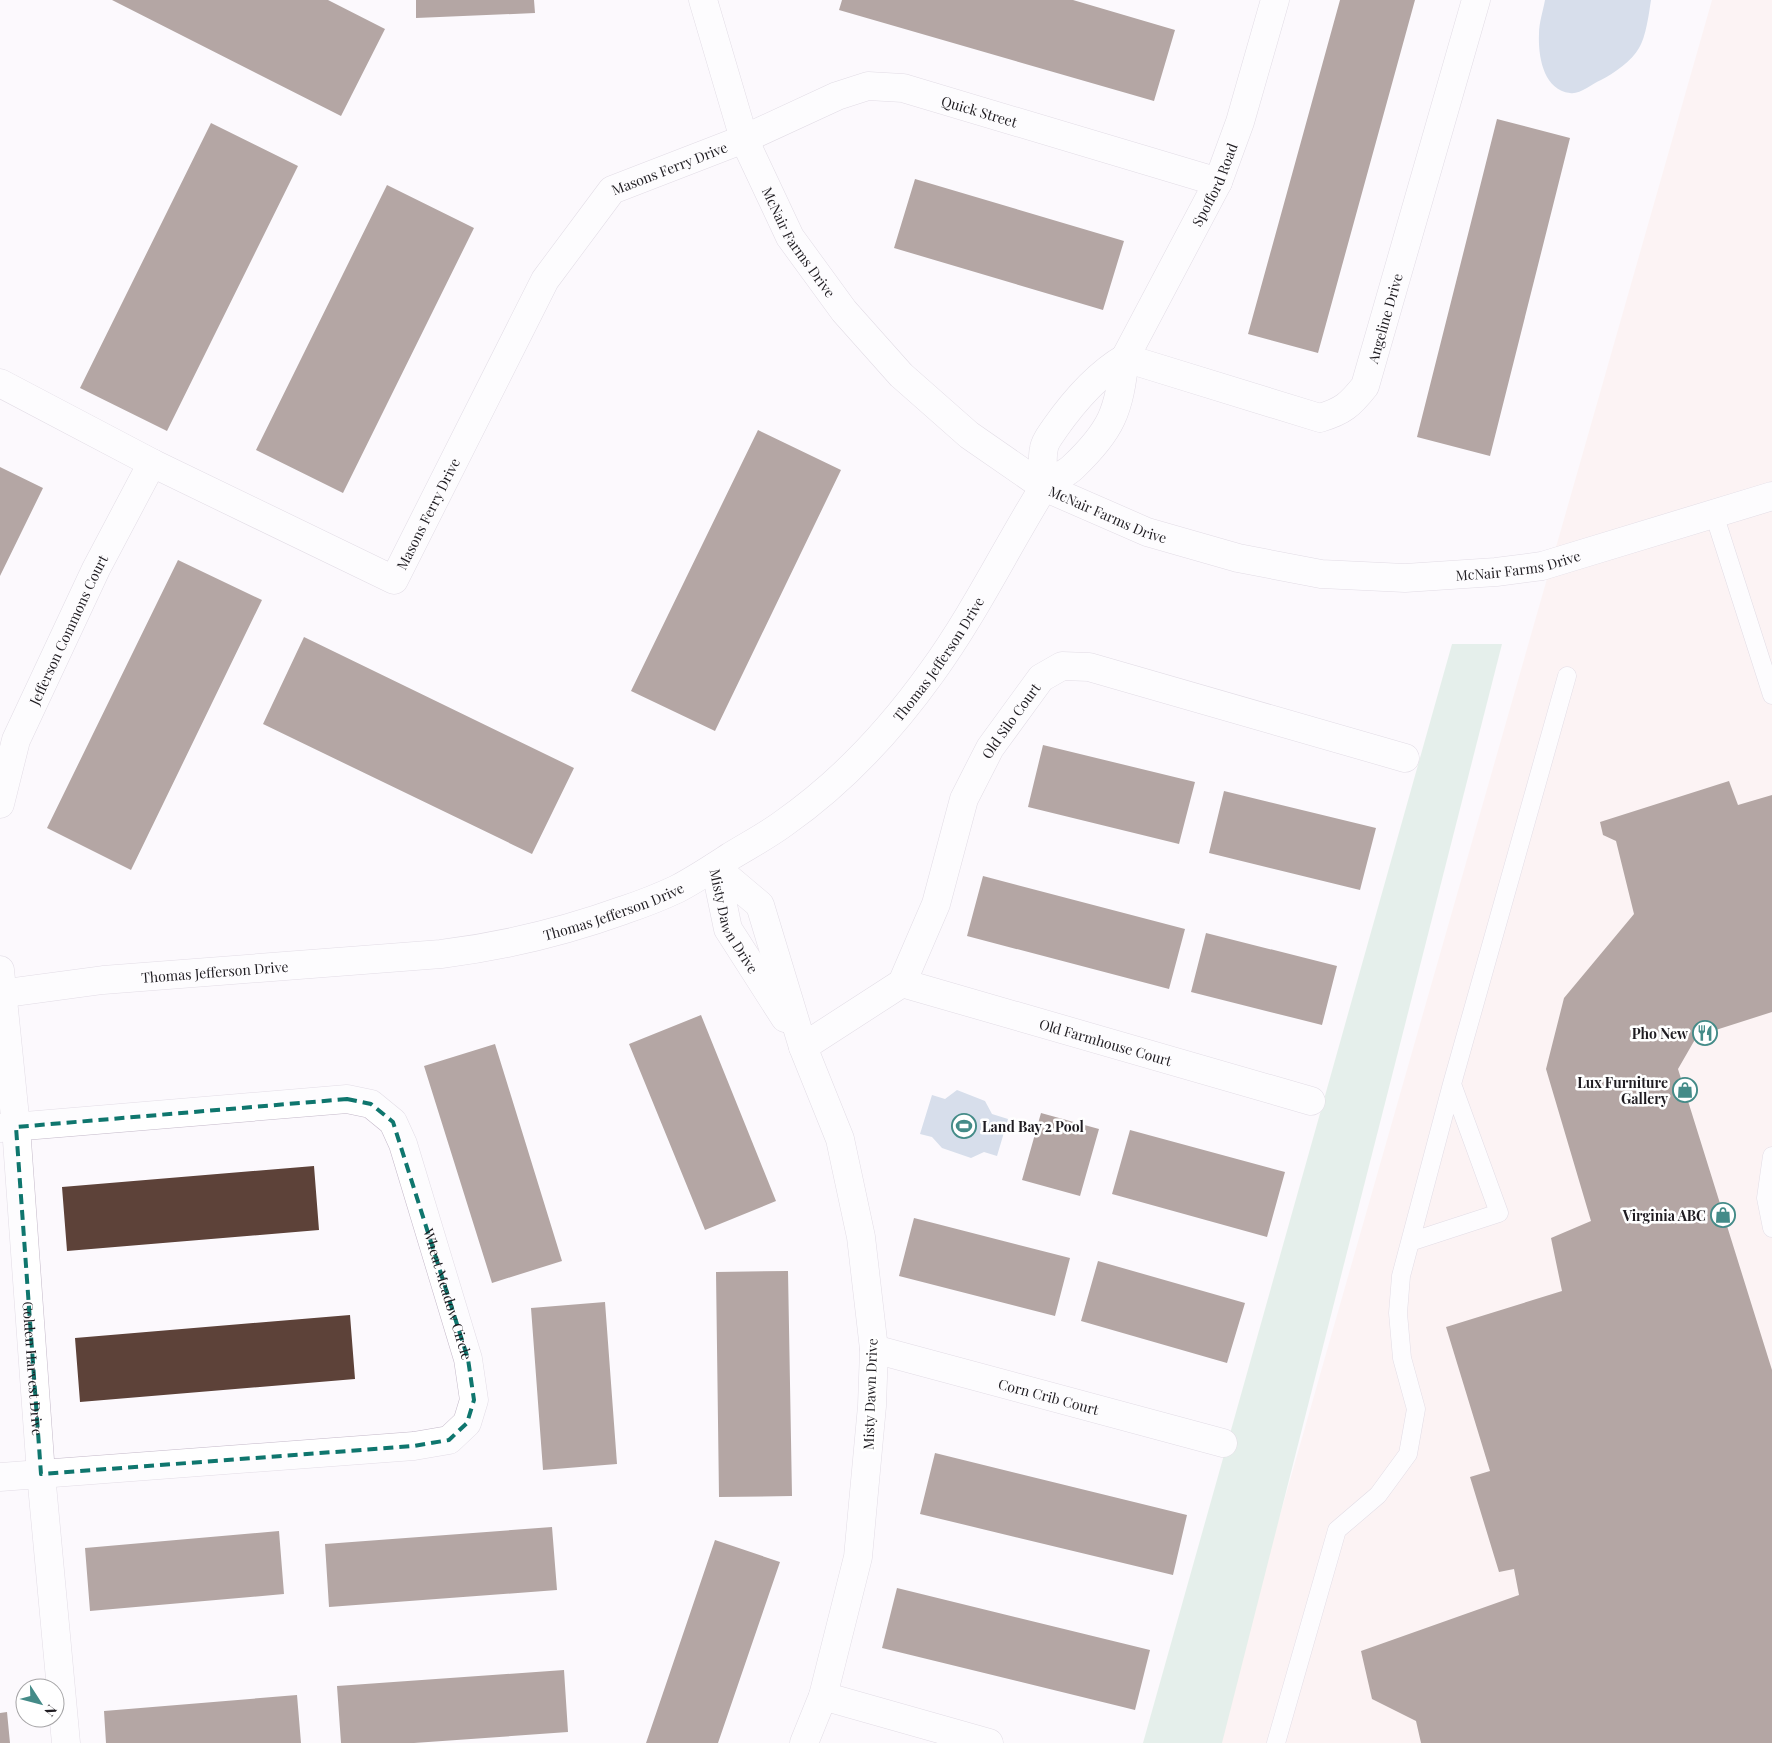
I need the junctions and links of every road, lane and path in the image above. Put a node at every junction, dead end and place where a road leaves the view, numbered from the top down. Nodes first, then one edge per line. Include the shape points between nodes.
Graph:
1 (703, 0) edge
2 (1275, 0) edge
3 (1476, 0) edge
4 (744, 139) junction
5 (1218, 182) junction
6 (1125, 358) junction
7 (0, 383) edge
8 (152, 463) junction
9 (1044, 487) junction
10 (1772, 496) edge
11 (1714, 514) junction
12 (1567, 676) dead end
13 (1772, 695) edge
14 (1405, 758) dead end
15 (0, 804) edge
16 (715, 867) junction
17 (902, 983) junction
18 (1, 986) edge
19 (803, 1047) junction
20 (1452, 1084) junction
21 (1311, 1100) dead end
22 (8, 1127) edge
23 (1772, 1156) edge
24 (1772, 1228) edge
25 (1410, 1242) junction
26 (874, 1349) junction
27 (1223, 1443) dead end
28 (42, 1474) junction
29 (0, 1477) edge
30 (823, 1696) junction
31 (66, 1743) edge
32 (804, 1743) edge
33 (990, 1743) edge
34 (1276, 1743) edge

1 - 4 street, McNair Farms Drive
2 - 5 street, Spofford Road via 1240,122
3 - 6 street, Angeline Drive via 1365,386 1353,402 1337,413 1320,418
4 - 5 street, Quick Street via 837,96 868,86 903,88
4 - 8 street, Masons Ferry Drive via 612,190 546,280 394,580
4 - 9 street, McNair Farms Drive via 790,237 844,311 901,375 969,435
5 - 6 street, Spofford Road
6 - 9 street, Spofford Road via 1121,390 1105,433 1070,469
6 - 9 street, Spofford Road via 1083,391 1064,414 1044,448
7 - 8 street, Masons Ferry Drive
8 - 15 street, Jefferson Commons Court via 96,569 16,740
9 - 11 street, McNair Farms Drive via 1147,532 1238,558 1320,574 1405,578 1542,566
9 - 16 street, Thomas Jefferson Drive via 956,638 877,739 784,824
10 - 11 street, McNair Farms Drive
11 - 13 lane
12 - 20 lane
14 - 17 street, Old Silo Court via 1089,667 1062,666 1041,678 990,748 964,799 936,904
16 - 18 street, Thomas Jefferson Drive via 677,889 601,918 483,949
16 - 19 street, Misty Dawn Drive via 728,929
16 - 19 street, Misty Dawn Drive via 760,905
17 - 19 street
17 - 21 street, Old Farmhouse Court
18 - 22 street, Golden Harvest Drive
19 - 26 street, Misty Dawn Drive via 840,1139 861,1237
20 - 25 lane
20 - 25 lane via 1499,1213
22 - 28 street, Golden Harvest Drive
22 - 28 street, Wheat Meadow Circle via 347,1099 371,1104 393,1122 403,1144 468,1359 474,1400 467,1423 449,1440 414,1446
23 - 24 lane via 1766,1198
25 - 34 lane via 1401,1276 1398,1313 1402,1358 1416,1409 1408,1454 1378,1495 1336,1530
26 - 27 street, Corn Crib Court
26 - 30 street, Misty Dawn Drive via 858,1557
28 - 29 street, Wheat Meadow Circle
28 - 31 street, Golden Harvest Drive
30 - 32 street, Misty Dawn Drive
30 - 33 street

